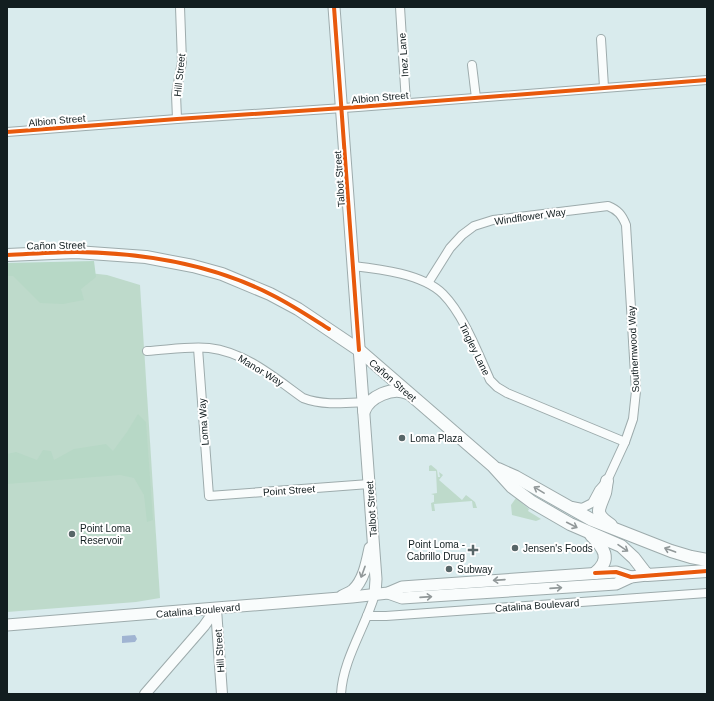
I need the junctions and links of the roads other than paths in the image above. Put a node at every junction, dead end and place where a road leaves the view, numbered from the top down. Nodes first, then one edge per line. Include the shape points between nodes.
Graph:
1 (180, 7) edge
2 (334, 7) edge
3 (400, 7) edge
4 (601, 39) dead end
5 (472, 65) dead end
6 (707, 80) edge
7 (604, 87) junction
8 (476, 98) junction
9 (406, 103) junction
10 (342, 108) junction
11 (177, 118) junction
12 (7, 132) edge
13 (626, 225) joint
14 (7, 254) edge
15 (353, 266) junction
16 (428, 283) junction
17 (198, 348) junction
18 (359, 350) junction
19 (147, 351) dead end
20 (408, 394) junction
21 (366, 405) junction
22 (625, 442) junction
23 (492, 466) junction
24 (607, 481) junction
25 (369, 484) junction
26 (209, 496) joint
27 (562, 504) junction
28 (620, 531) junction
29 (589, 532) junction
30 (373, 536) junction
31 (707, 560) edge
32 (707, 571) edge
33 (596, 573) junction
34 (648, 575) junction
35 (630, 577) junction
36 (707, 592) edge
37 (388, 593) junction
38 (375, 594) junction
39 (339, 598) junction
40 (216, 609) junction
41 (367, 616) junction
42 (7, 625) edge
43 (145, 694) edge
44 (222, 694) edge
45 (341, 694) edge

1 - 11 street, Hill Street via 182,62 176,94
2 - 10 main road, Talbot Street
3 - 9 street, Inez Lane
4 - 7 street
5 - 8 street
6 - 7 street, Albion Street
7 - 8 street, Albion Street
8 - 9 street, Albion Street
9 - 10 street, Albion Street
10 - 11 street, Albion Street
10 - 15 main road, Talbot Street
11 - 12 street, Albion Street
13 - 16 street, Windflower Way via 616,210 608,206 493,220 474,226 462,235 450,248
13 - 22 street, Southernwood Way via 636,391 633,419
14 - 18 main road, Cañon Street via 117,254 169,260 193,266 222,274 270,294 298,309
15 - 16 street, Tingley Lane via 401,274
15 - 18 main road, Talbot Street
16 - 22 street, Tingley Lane via 443,294 460,316 490,380 497,387
17 - 19 street, Manor Way
17 - 21 street, Manor Way via 220,350 240,357 309,400
17 - 26 street, Loma Way
18 - 20 main road, Cañon Street
18 - 21 main road, Talbot Street
20 - 21 main road via 395,391 379,396
20 - 23 main road, Cañon Street
21 - 25 main road, Talbot Street
22 - 24 street, Southernwood Way
27 -> 23 main road, Cañon Street
23 -> 29 main road, Cañon Street via 512,487 532,502
24 - 27 street, Southernwood Way via 589,506 582,508
24 - 28 main road via 599,511 604,520
25 - 26 street, Point Street
25 - 30 main road, Talbot Street
27 - 28 main road, Cañon Street
31 -> 28 main road, Cañon Street via 684,555
29 - 33 main road via 601,545 605,554 604,565
29 -> 34 main road, Cañon Street via 621,546
30 - 38 main road, Talbot Street
30 -> 39 main road via 360,580 353,590
32 - 34 main road, Catalina Boulevard
33 - 35 main road, Catalina Boulevard via 616,572
33 -> 37 main road, Catalina Boulevard via 402,587
34 - 35 main road, Catalina Boulevard
37 -> 35 main road, Catalina Boulevard via 402,598 588,586 616,584
36 - 41 street, Catalina Boulevard
37 - 38 main road, Catalina Boulevard
38 - 39 main road, Catalina Boulevard
38 - 41 street, Talbot Street
39 - 40 main road, Catalina Boulevard
40 - 42 main road, Catalina Boulevard
40 - 43 street
40 - 44 street, Hill Street
41 - 45 street, Talbot Street via 345,670

